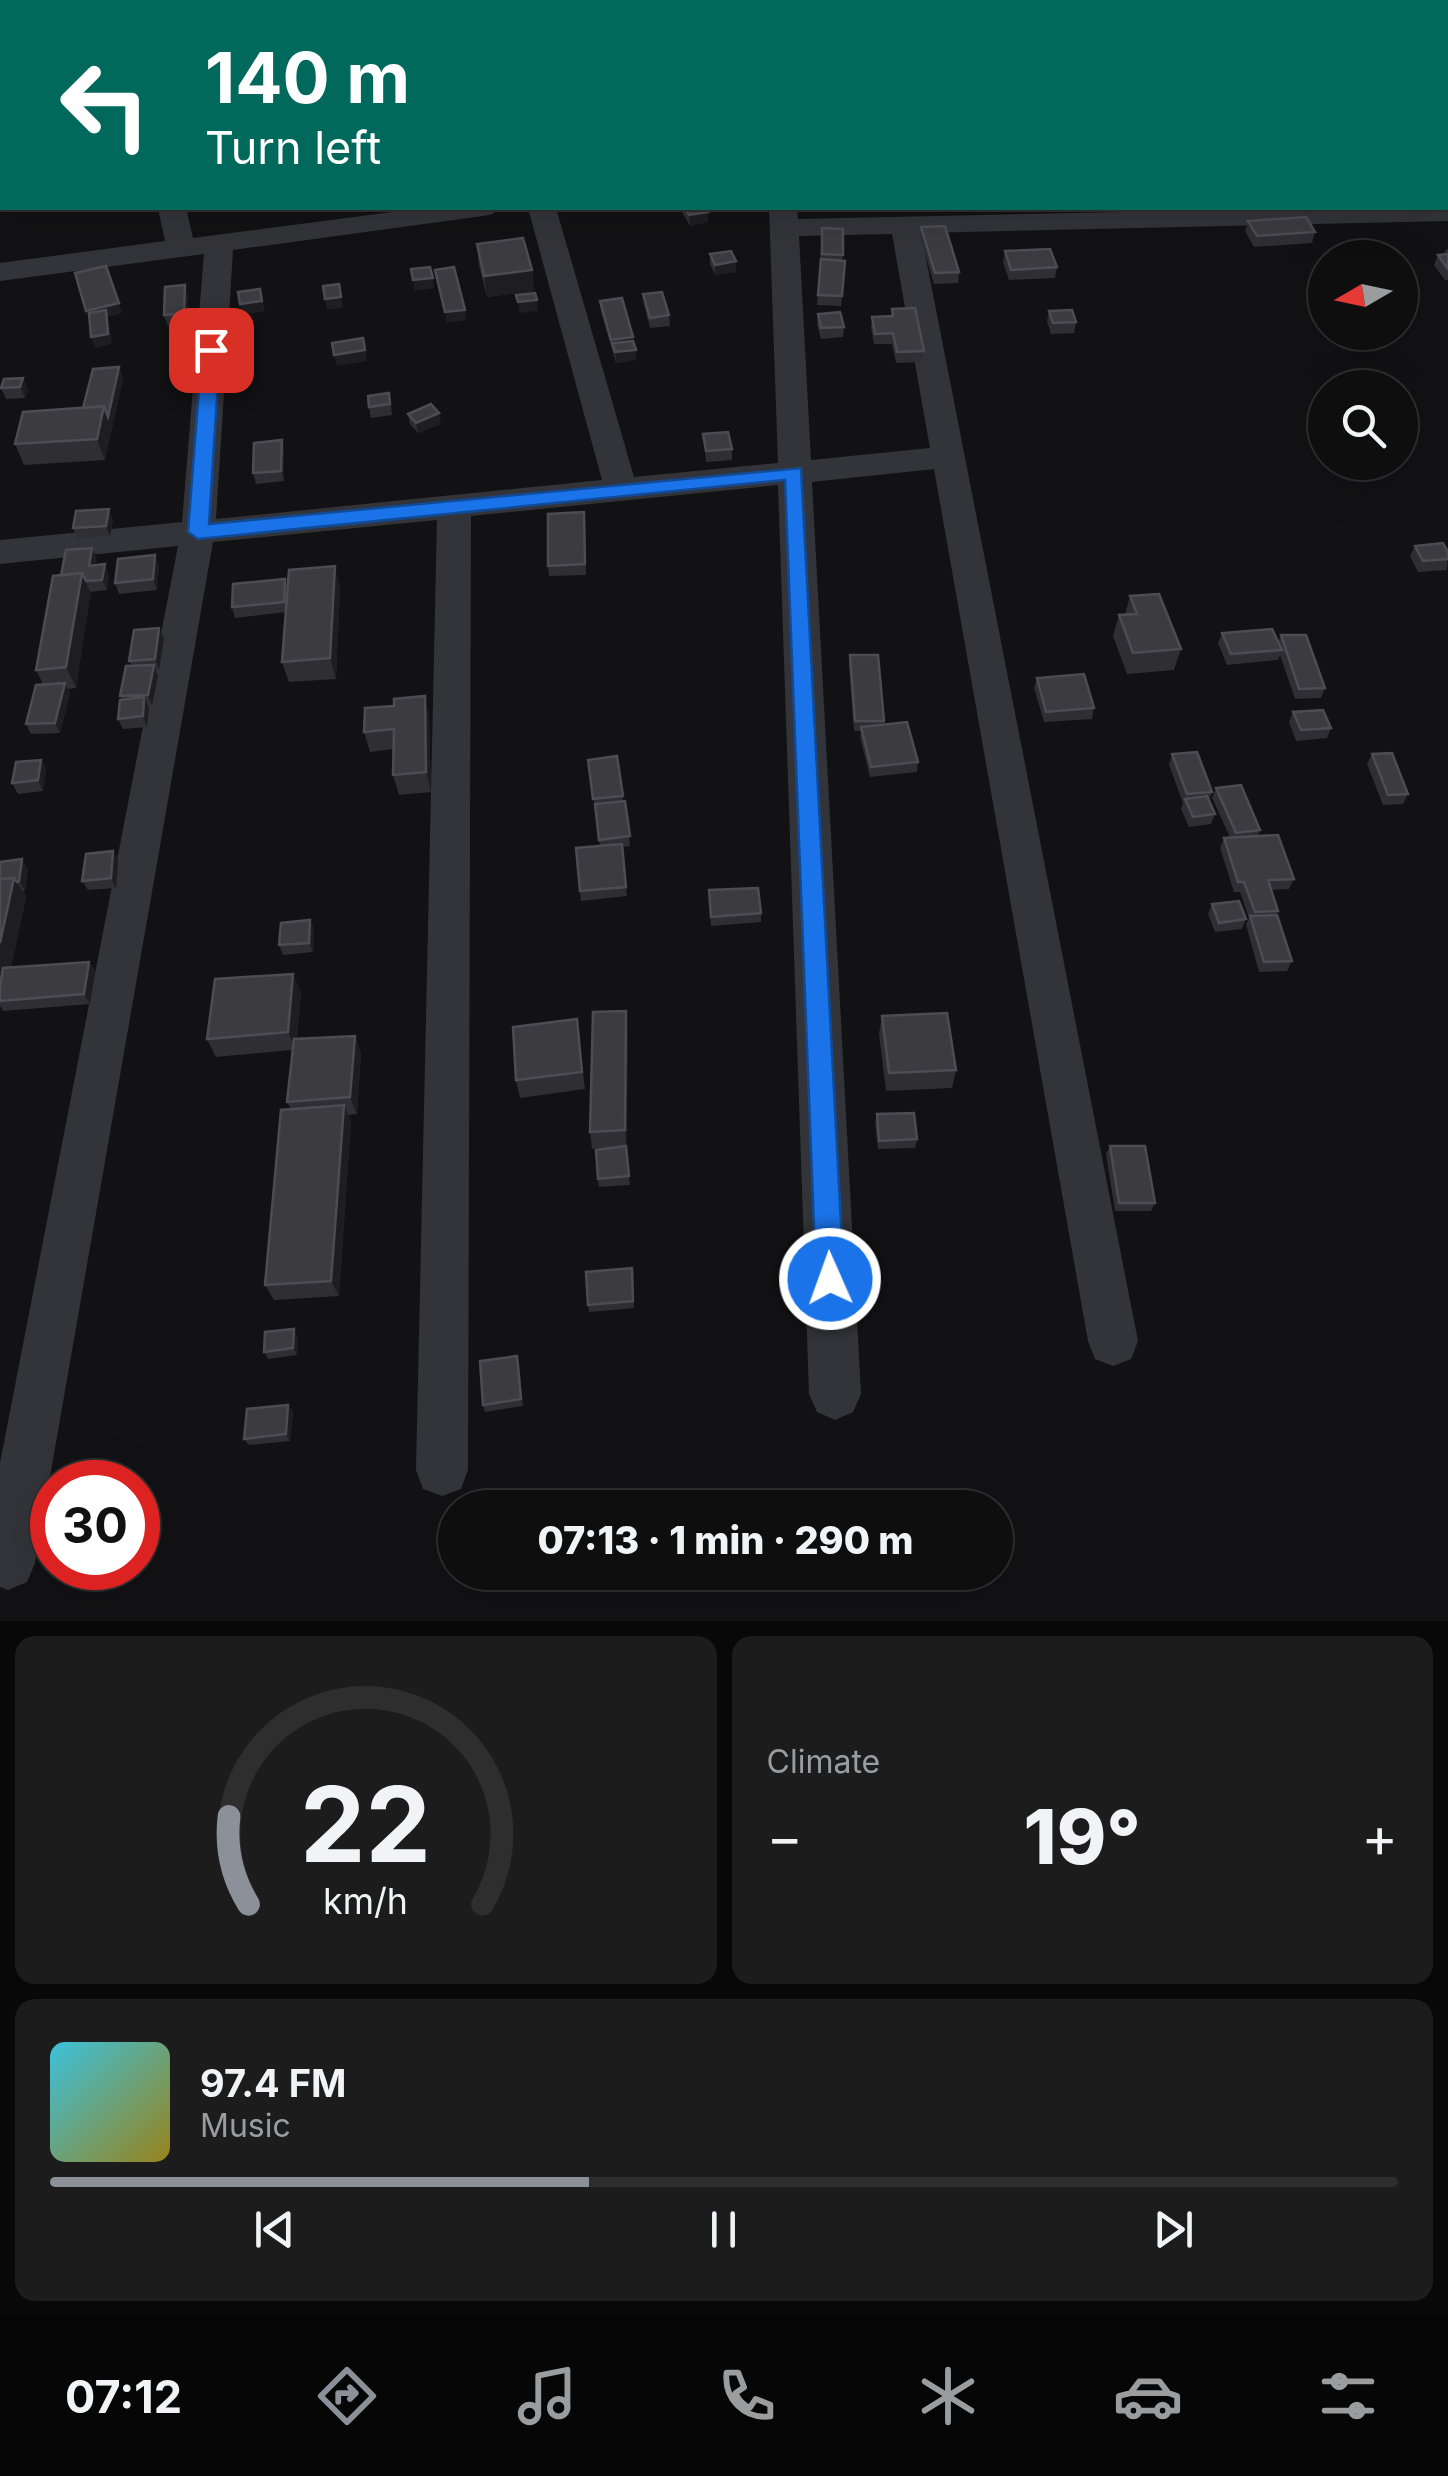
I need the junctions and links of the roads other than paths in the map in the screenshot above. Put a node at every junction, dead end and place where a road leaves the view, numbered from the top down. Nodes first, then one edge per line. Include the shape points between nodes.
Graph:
1 (172, 210) edge
2 (467, 210) edge
3 (543, 210) edge
4 (1448, 213) edge
5 (784, 218) edge
6 (905, 225) junction
7 (219, 242) junction
8 (180, 246) junction
9 (0, 272) edge
10 (948, 457) junction
11 (794, 472) junction
12 (621, 490) junction
13 (454, 506) junction
14 (198, 532) junction
15 (0, 552) edge
16 (1113, 1341) dead end
17 (836, 1394) dead end
18 (442, 1470) dead end
19 (8, 1563) dead end

1 - 8 street
2 - 7 street
3 - 12 street
4 - 6 street
5 - 6 street
5 - 11 street
6 - 10 street
7 - 8 street
7 - 14 street
8 - 9 street
10 - 11 street
10 - 16 street
11 - 12 street
11 - 17 street
12 - 13 street
13 - 14 street
13 - 18 street
14 - 15 street
14 - 19 street

